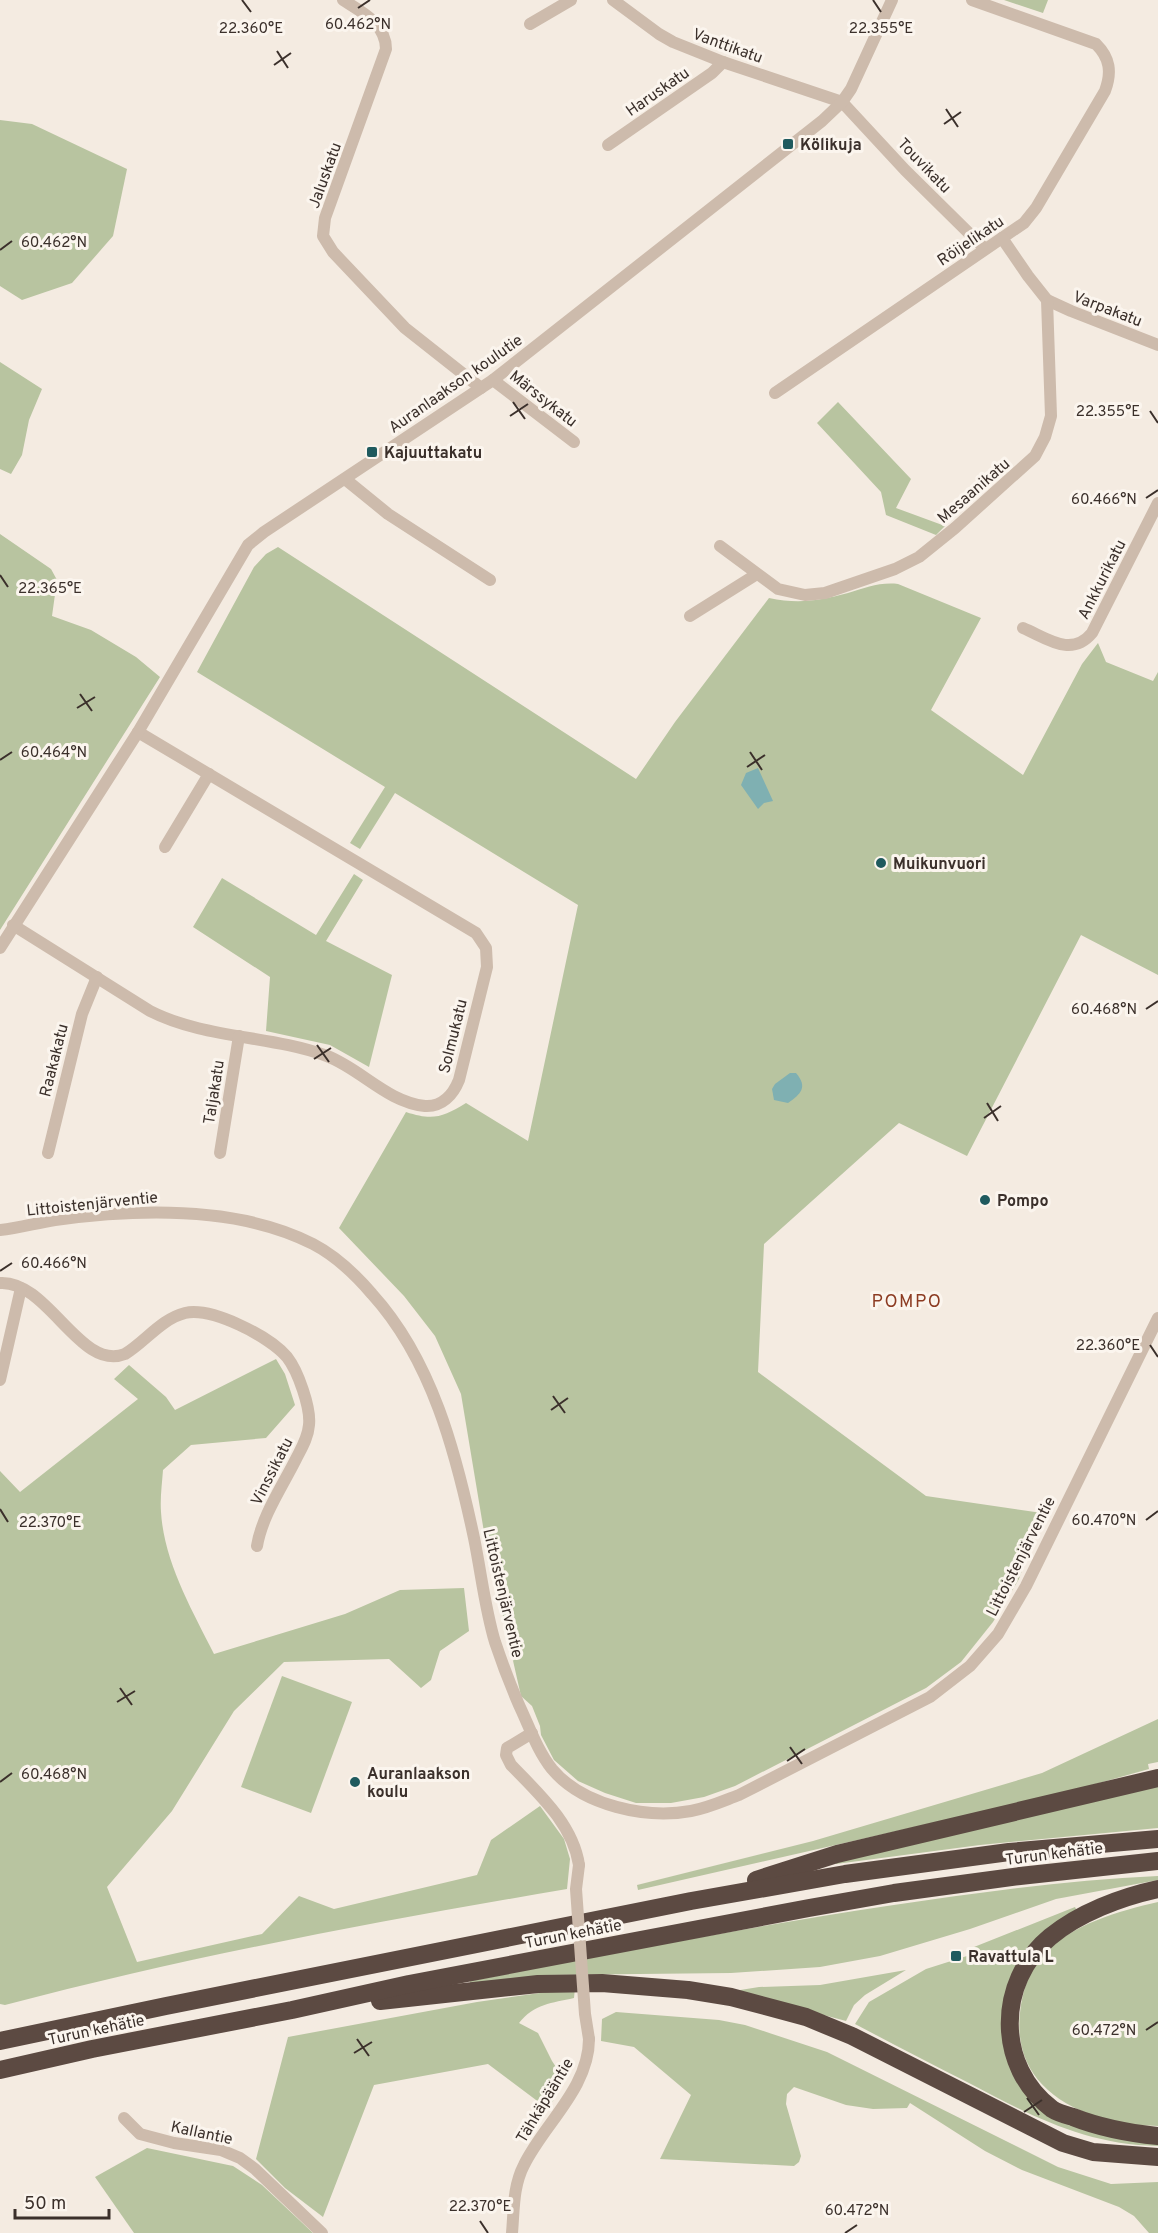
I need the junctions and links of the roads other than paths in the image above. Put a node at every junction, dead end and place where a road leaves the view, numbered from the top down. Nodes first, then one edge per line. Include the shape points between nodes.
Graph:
1 (343, 0) edge
2 (571, 0) edge
3 (613, 0) edge
4 (892, 0) edge
5 (972, 0) edge
6 (530, 24) dead end
7 (723, 62) junction
8 (842, 102) junction
9 (608, 145) dead end
10 (1002, 238) junction
11 (985, 249) junction
12 (1047, 300) junction
13 (1158, 345) edge
14 (493, 380) junction
15 (481, 388) junction
16 (776, 393) dead end
17 (574, 442) dead end
18 (345, 479) junction
19 (1158, 503) edge
20 (720, 546) dead end
21 (757, 574) junction
22 (490, 580) dead end
23 (690, 616) dead end
24 (1023, 628) dead end
25 (138, 732) junction
26 (209, 774) junction
27 (165, 847) dead end
28 (13, 925) junction
29 (0, 948) edge
30 (97, 977) junction
31 (239, 1036) junction
32 (48, 1153) dead end
33 (220, 1153) dead end
34 (0, 1230) edge
35 (0, 1283) edge
36 (21, 1288) junction
37 (1158, 1318) edge
38 (0, 1380) edge
39 (257, 1546) dead end
40 (532, 1733) junction
41 (1158, 1778) edge
42 (1158, 1839) edge
43 (1158, 1862) edge
44 (1158, 1889) edge
45 (691, 1900) junction
46 (292, 2010) junction
47 (0, 2041) edge
48 (0, 2070) edge
49 (124, 2118) dead end
50 (1158, 2136) edge
51 (1158, 2157) edge
52 (322, 2233) edge
53 (512, 2233) edge

1 - 15 street, Jaluskatu via 376,23 386,49 325,218 323,236 333,252 405,328
2 - 6 street
3 - 7 street, Vanttikatu via 658,34
4 - 8 street, Auranlaakson koulutie via 858,78
5 - 10 street, Röijelikatu via 1090,41 1106,55 1110,70 1102,98 1030,216
7 - 8 street, Vanttikatu
7 - 9 street, Haruskatu via 712,74
8 - 11 street, Touvikatu
8 - 14 street, Auranlaakson koulutie
10 - 11 street, Röijelikatu
10 - 12 street
11 - 16 street, Röijelikatu
12 - 13 street, Varpakatu
12 - 21 street, Mesaanikatu via 1051,416 1045,437 1028,463 929,549 895,569 835,590 805,595 778,589
14 - 15 street, Auranlaakson koulutie
14 - 17 street, Märssykatu
15 - 18 street, Auranlaakson koulutie
18 - 22 street via 382,510
18 - 25 street, Auranlaakson koulutie via 248,545
19 - 24 street, Ankkurikatu via 1086,640 1067,646
20 - 21 street, Mesaanikatu
21 - 23 street
25 - 26 street, Solmukatu
25 - 28 street, Auranlaakson koulutie
26 - 27 street
26 - 31 street, Solmukatu via 466,926 480,938 487,954 459,1080 454,1092 437,1104 409,1102 321,1054
28 - 29 street, Auranlaakson koulutie
28 - 30 street, Solmukatu
30 - 31 street, Solmukatu via 169,1020
30 - 32 street, Raakakatu via 82,1014
31 - 33 street, Taljakatu
34 - 40 street, Littoistenjärventie via 53,1220 144,1212 224,1218 311,1243 330,1253 363,1284 384,1306 411,1347 439,1410 473,1535 494,1640
35 - 36 street, Vinssikatu
36 - 38 street
36 - 39 street, Vinssikatu via 105,1357 125,1354 174,1317 193,1312 231,1322 283,1353 296,1373 309,1425 261,1527
37 - 40 street, Littoistenjärventie via 1026,1586 998,1634 970,1665 930,1697 739,1795 712,1806 672,1813 627,1809 577,1790 552,1769
40 - 53 street, Tähkäpääntie, bridge via 507,1748 506,1755 555,1812 574,1845 579,1864 576,1889 589,2055 561,2110 524,2164 516,2184
41 - 45 highway via 837,1854
42 - 45 highway, Turun kehätie via 1009,1852
43 - 46 highway, Turun kehätie via 894,1893 409,1984
44 - 50 highway via 1106,1906 1048,1938 1017,1982 1009,2032 1022,2074 1054,2110 1110,2130
45 - 47 highway, Turun kehätie
46 - 48 highway, Turun kehätie
46 - 51 highway via 538,1984 602,1983 688,1990 815,2020 1063,2143 1108,2154
49 - 52 street, Kallantie via 140,2134 221,2150 240,2158

